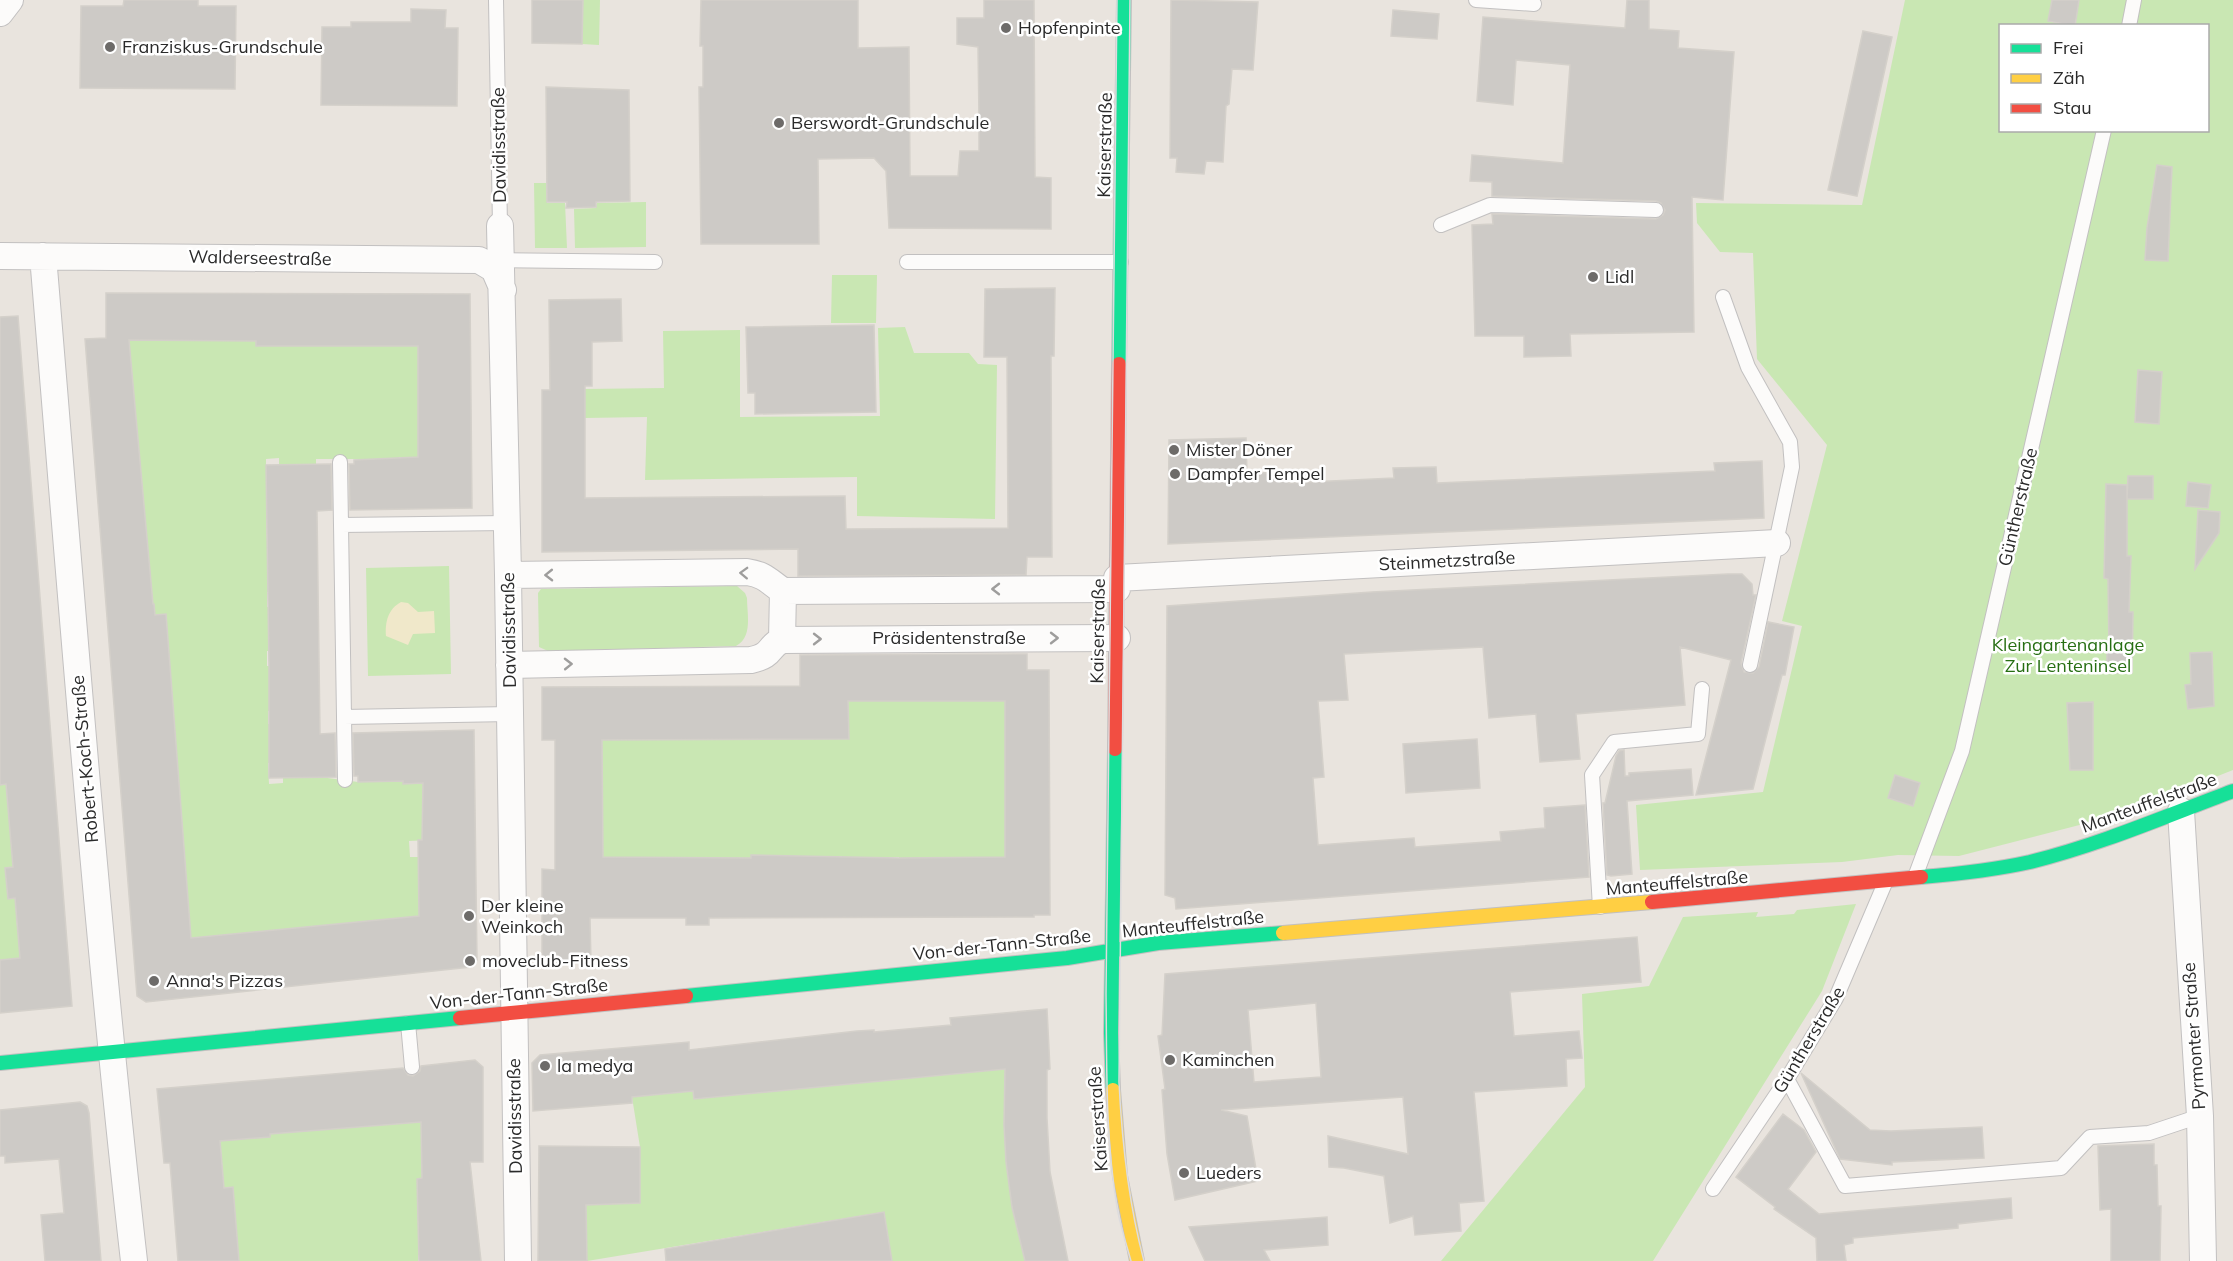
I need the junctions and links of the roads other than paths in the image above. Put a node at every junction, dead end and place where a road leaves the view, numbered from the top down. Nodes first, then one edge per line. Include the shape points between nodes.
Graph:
1 (10, 0) edge
2 (496, 0) edge
3 (1124, 0) edge
4 (1476, 0) edge
5 (2134, 0) edge
6 (1534, 4) dead end
7 (0, 13) edge
8 (2128, 24) edge
9 (2104, 132) edge
10 (1656, 210) dead end
11 (1441, 225) dead end
12 (500, 226) joint
13 (0, 256) edge
14 (43, 256) junction
15 (491, 260) junction
16 (655, 262) dead end
17 (907, 262) dead end
18 (1121, 262) junction
19 (1723, 297) dead end
20 (340, 462) dead end
21 (507, 522) junction
22 (341, 525) junction
23 (1777, 543) junction
24 (508, 575) junction
25 (1117, 584) junction
26 (783, 591) junction
27 (1117, 638) junction
28 (782, 640) junction
29 (509, 665) junction
30 (1750, 665) dead end
31 (1702, 689) dead end
32 (510, 714) junction
33 (344, 717) junction
34 (345, 780) dead end
35 (2233, 791) edge
36 (2181, 811) junction
37 (1914, 879) junction
38 (1886, 881) junction
39 (1600, 908) junction
40 (1112, 950) junction
41 (514, 1012) junction
42 (408, 1023) junction
43 (111, 1052) junction
44 (0, 1063) edge
45 (412, 1067) dead end
46 (1787, 1079) junction
47 (2200, 1116) junction
48 (1713, 1189) dead end
49 (134, 1261) edge
50 (518, 1261) edge
51 (1137, 1261) edge
52 (2203, 1261) edge

1 - 7 street
2 - 12 lane, Davidisstraße
3 - 18 street, Kaiserstraße
4 - 6 lane
5 - 8 lane
9 - 37 lane, Güntherstraße via 1962,751
10 - 11 lane via 1490,205
12 - 15 street, Davidisstraße
13 - 14 street, Walderseestraße
14 - 15 street, Walderseestraße
14 - 43 street, Robert-Koch-Straße
15 - 16 lane
15 - 21 street, Davidisstraße via 503,290
17 - 18 lane
18 - 25 street, Kaiserstraße
19 - 23 lane via 1748,367 1790,442 1792,467
20 - 22 lane
21 - 22 lane
21 - 24 street, Davidisstraße
22 - 33 lane
23 - 25 street, Steinmetzstraße
23 - 30 lane
26 -> 24 street via 769,579 747,572
24 - 29 street, Davidisstraße
25 -> 26 street
25 - 27 street, Kaiserstraße
26 - 28 street
28 -> 27 street, Präsidentenstraße
27 - 40 street, Kaiserstraße
29 -> 28 street via 751,660 765,657
29 - 32 street, Davidisstraße
31 - 39 lane via 1698,734 1614,742 1592,775
32 - 33 lane
32 - 41 street, Davidisstraße
33 - 34 lane
35 - 36 street, Manteuffelstraße
36 - 37 street, Manteuffelstraße via 2029,862
36 - 47 street, Pyrmonter Straße
37 - 38 street, Manteuffelstraße
38 - 39 street, Manteuffelstraße
38 - 46 lane, Güntherstraße via 1836,998
39 - 40 street, Manteuffelstraße via 1158,943
40 - 41 street, Von-der-Tann-Straße via 1067,958
40 - 51 street, Kaiserstraße via 1115,1147
41 - 42 street, Von-der-Tann-Straße
41 - 50 street, Davidisstraße
42 - 43 street, Von-der-Tann-Straße
42 - 45 lane
43 - 44 street, Von-der-Tann-Straße
43 - 49 street, Robert-Koch-Straße
46 - 47 lane via 1845,1186 2061,1168 2090,1137 2149,1133
46 - 48 lane, Güntherstraße
47 - 52 street, Pyrmonter Straße

